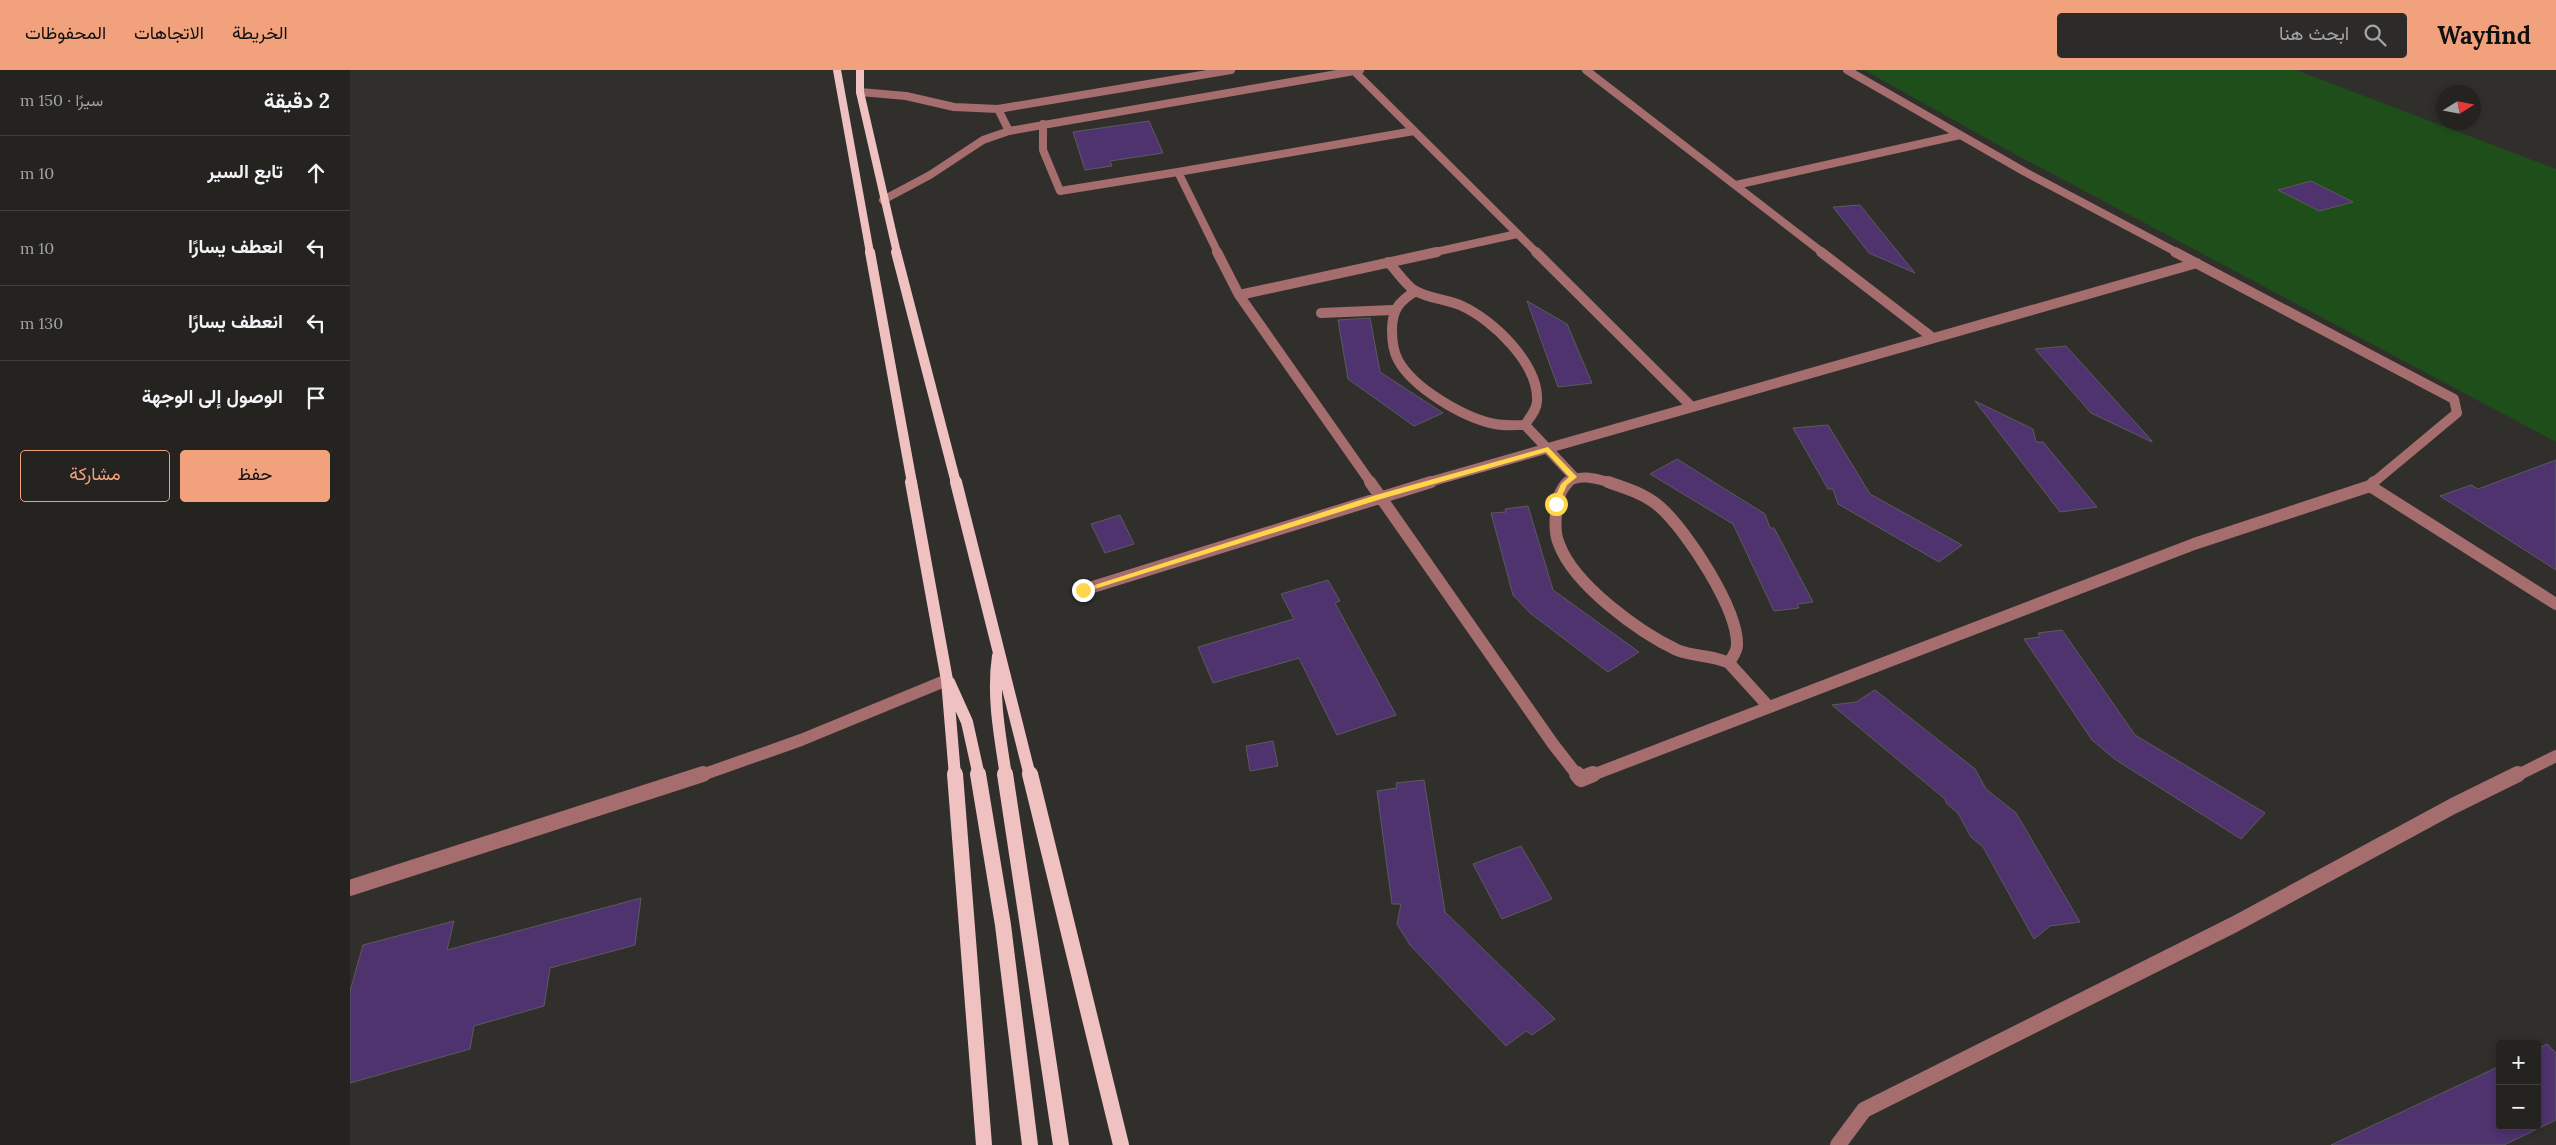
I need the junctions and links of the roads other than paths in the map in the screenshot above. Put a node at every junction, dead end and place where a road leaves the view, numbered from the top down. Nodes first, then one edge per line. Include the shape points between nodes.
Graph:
1 (837, 70) edge
2 (860, 70) edge
3 (1231, 70) edge
4 (1357, 70) edge
5 (1586, 70) edge
6 (1847, 70) edge
7 (860, 92) junction
8 (998, 109) junction
9 (1043, 124) junction
10 (1009, 131) junction
11 (1414, 131) junction
12 (1960, 134) junction
13 (1178, 172) junction
14 (1736, 185) junction
15 (883, 200) junction
16 (1517, 234) junction
17 (1388, 262) junction
18 (2197, 263) junction
19 (1416, 291) junction
20 (1240, 294) junction
21 (1393, 310) junction
22 (1321, 313) dead end
23 (1933, 338) junction
24 (1692, 407) junction
25 (1525, 425) junction
26 (1548, 449) junction
27 (1574, 477) junction
28 (2370, 486) junction
29 (1379, 497) junction
30 (1083, 590) dead end
31 (2556, 604) edge
32 (1000, 649) junction
33 (1729, 663) junction
34 (947, 680) junction
35 (1769, 707) junction
36 (2556, 756) edge
37 (350, 888) edge
38 (984, 1145) edge
39 (1030, 1145) edge
40 (1062, 1145) edge
41 (1121, 1145) edge
42 (1838, 1145) edge

1 - 34 main road
2 - 7 main road
3 - 8 lane
4 - 9 lane
4 - 11 lane
5 - 14 lane
6 - 12 lane
7 - 8 lane via 906,96 954,107
7 - 15 main road
8 - 10 lane
9 - 10 lane
9 - 13 lane via 1043,150 1060,191
10 - 15 lane via 983,140
11 - 13 lane
11 - 16 lane
12 - 14 lane
12 - 18 lane
13 - 20 lane
14 - 23 lane
15 - 32 main road
16 - 17 lane
16 - 24 lane
17 - 19 lane
17 - 20 lane
18 - 23 lane
18 - 28 lane via 2454,399 2458,413
19 - 21 lane via 1403,298
19 - 25 lane via 1464,307 1484,320 1529,367 1536,382 1537,403
20 - 29 lane
21 - 22 lane
21 - 25 lane via 1392,342 1400,363 1418,381 1473,418 1496,425
23 - 24 lane
24 - 26 lane
25 - 26 lane
26 - 27 lane
26 - 29 lane
27 - 33 lane via 1597,479 1641,495 1659,506 1677,525 1731,613 1737,647
27 - 33 lane via 1564,484 1556,504 1558,544 1569,564 1625,618 1651,635 1680,651
28 - 31 lane
28 - 35 lane via 2194,544
29 - 30 lane
29 - 35 lane via 1580,779
32 - 40 main road via 996,712
32 - 41 main road
33 - 35 lane
34 - 37 lane via 794,744
34 - 38 main road
34 - 39 main road via 955,691 973,749 997,872
36 - 42 lane via 2453,806 2235,924 1864,1110

